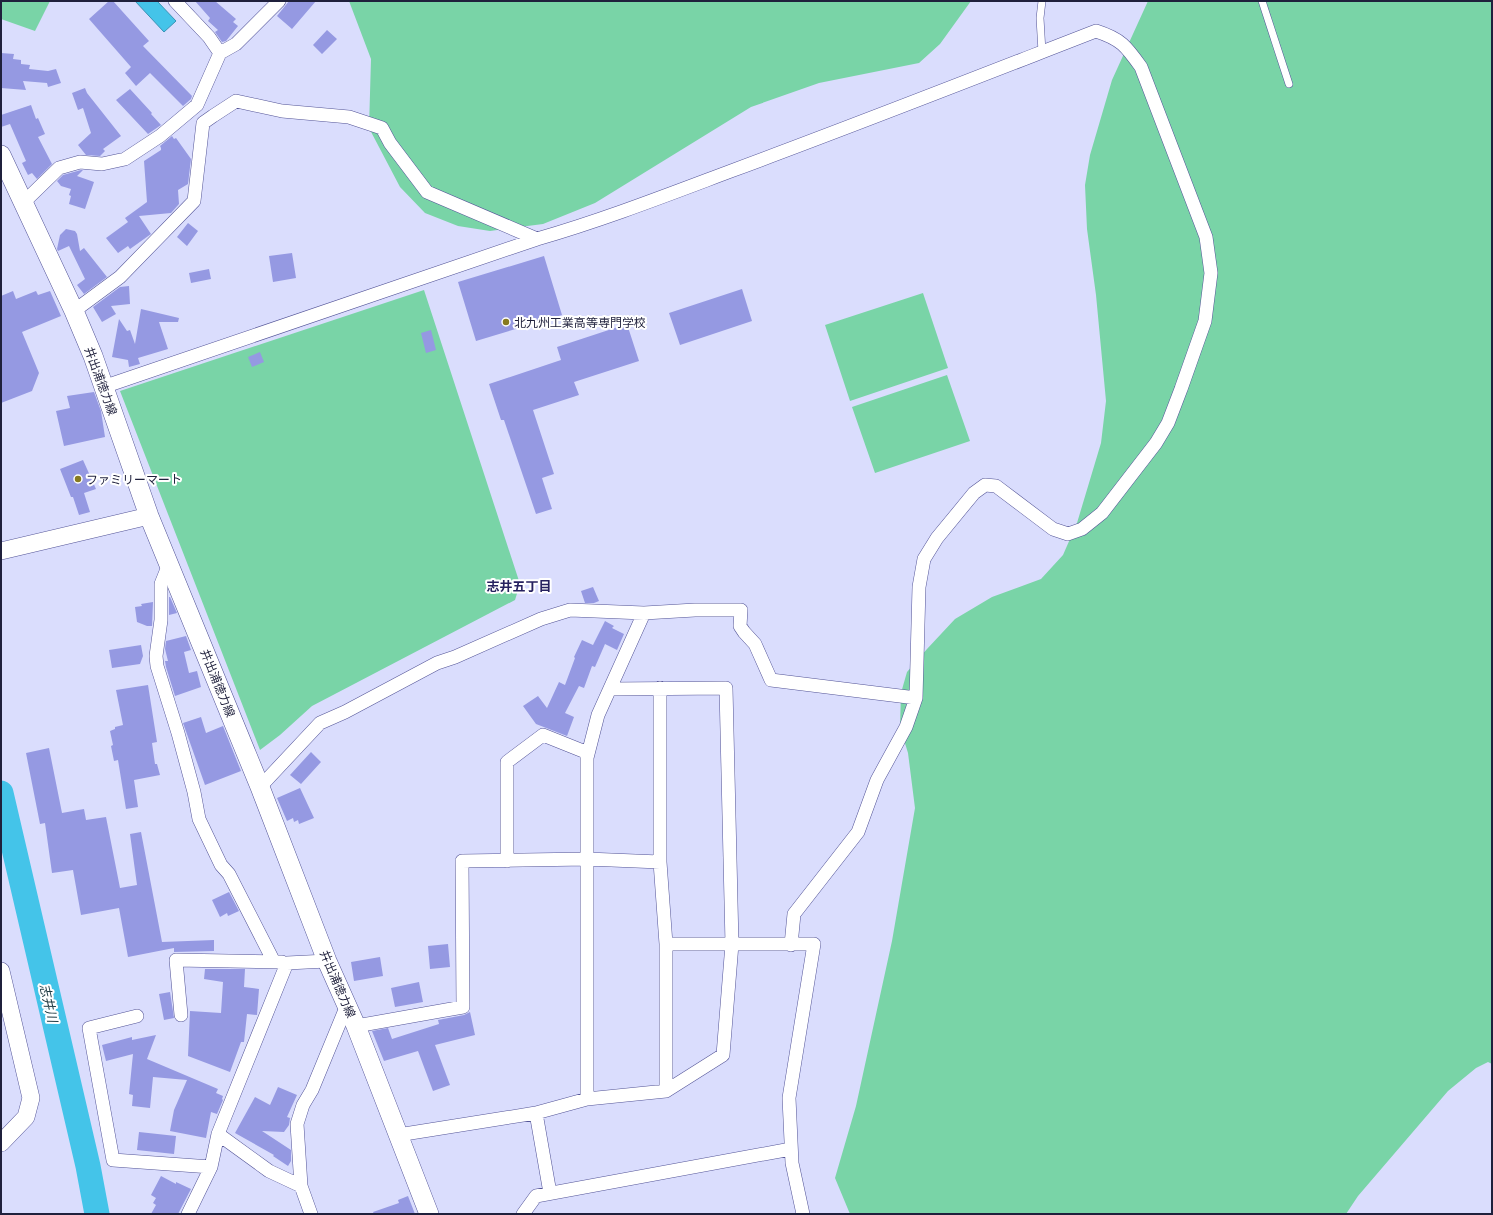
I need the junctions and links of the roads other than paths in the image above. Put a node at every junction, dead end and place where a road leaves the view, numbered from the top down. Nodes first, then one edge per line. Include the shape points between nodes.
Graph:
1 (175, 1) edge
2 (279, 1) edge
3 (1042, 1) edge
4 (1262, 1) edge
5 (1042, 52) junction
6 (220, 53) junction
7 (1289, 84) dead end
8 (1, 155) edge
9 (23, 203) junction
10 (537, 239) junction
11 (74, 311) junction
12 (103, 387) junction
13 (150, 516) junction
14 (1, 551) edge
15 (169, 564) junction
16 (644, 613) junction
17 (611, 688) junction
18 (660, 688) junction
19 (916, 698) junction
20 (588, 753) junction
21 (260, 787) junction
22 (587, 859) junction
23 (507, 861) junction
24 (660, 862) junction
25 (666, 944) junction
26 (732, 944) junction
27 (791, 945) junction
28 (327, 961) junction
29 (274, 962) junction
30 (287, 963) junction
31 (1, 971) edge
32 (346, 1005) junction
33 (181, 1015) dead end
34 (137, 1016) dead end
35 (356, 1026) junction
36 (666, 1091) junction
37 (587, 1099) junction
38 (536, 1113) junction
39 (218, 1134) junction
40 (398, 1135) junction
41 (1, 1143) edge
42 (791, 1149) junction
43 (211, 1167) junction
44 (301, 1186) junction
45 (550, 1193) junction
46 (188, 1214) edge
47 (311, 1214) edge
48 (429, 1214) edge
49 (523, 1214) edge
50 (803, 1214) edge

1 - 6 street via 209,37
2 - 6 street via 236,44
3 - 5 lane
4 - 7 lane
5 - 10 street via 772,156 569,230
5 - 19 street via 1096,31 1112,36 1127,48 1141,67 1206,236 1211,273 1205,321 1168,423 1156,443 1102,513 1082,530 1068,534 1053,529 996,486 985,485 974,493 937,538 924,559 919,587
6 - 9 street via 197,105 160,136 125,159 102,164 80,162 59,168
8 - 9 main road, 井出浦徳力線
9 - 11 main road, 井出浦徳力線
10 - 11 street via 427,192 390,143 382,128 348,118 282,111 236,101 203,123 194,201 120,277
10 - 12 street
11 - 12 main road, 井出浦徳力線
12 - 13 main road, 井出浦徳力線
13 - 14 street
13 - 15 main road, 井出浦徳力線
15 - 21 main road, 井出浦徳力線
15 - 29 street via 160,584 161,620 157,666 178,733 199,819
16 - 17 street
16 - 19 street via 741,610 740,626 755,644 771,680
16 - 21 street via 570,610 541,619 437,663 320,723
17 - 18 street
17 - 20 street via 598,715
18 - 24 street
18 - 26 street via 726,688
19 - 27 street via 906,727 877,780 858,832 794,914
20 - 22 street
20 - 23 street via 543,735 507,762
21 - 28 main road, 井出浦徳力線
22 - 23 street
22 - 24 street
22 - 37 street
23 - 35 street via 462,862 463,1008
24 - 25 street
25 - 26 street
25 - 36 street
26 - 27 street
26 - 36 street via 723,1055
27 - 42 street via 814,944 789,1098
28 - 30 street
28 - 32 main road, 井出浦徳力線
29 - 30 street
29 - 33 street via 176,960
30 - 39 street
31 - 41 street via 31,1098 26,1117
32 - 35 main road, 井出浦徳力線
32 - 44 street via 297,1124
34 - 43 street via 89,1028 112,1160
35 - 40 main road, 井出浦徳力線
36 - 37 street
37 - 38 street
38 - 40 street
38 - 45 street
39 - 43 street
39 - 44 street via 269,1171
40 - 48 main road, 井出浦徳力線
42 - 45 street
42 - 50 street
43 - 46 street
44 - 47 street
45 - 49 street via 536,1196

